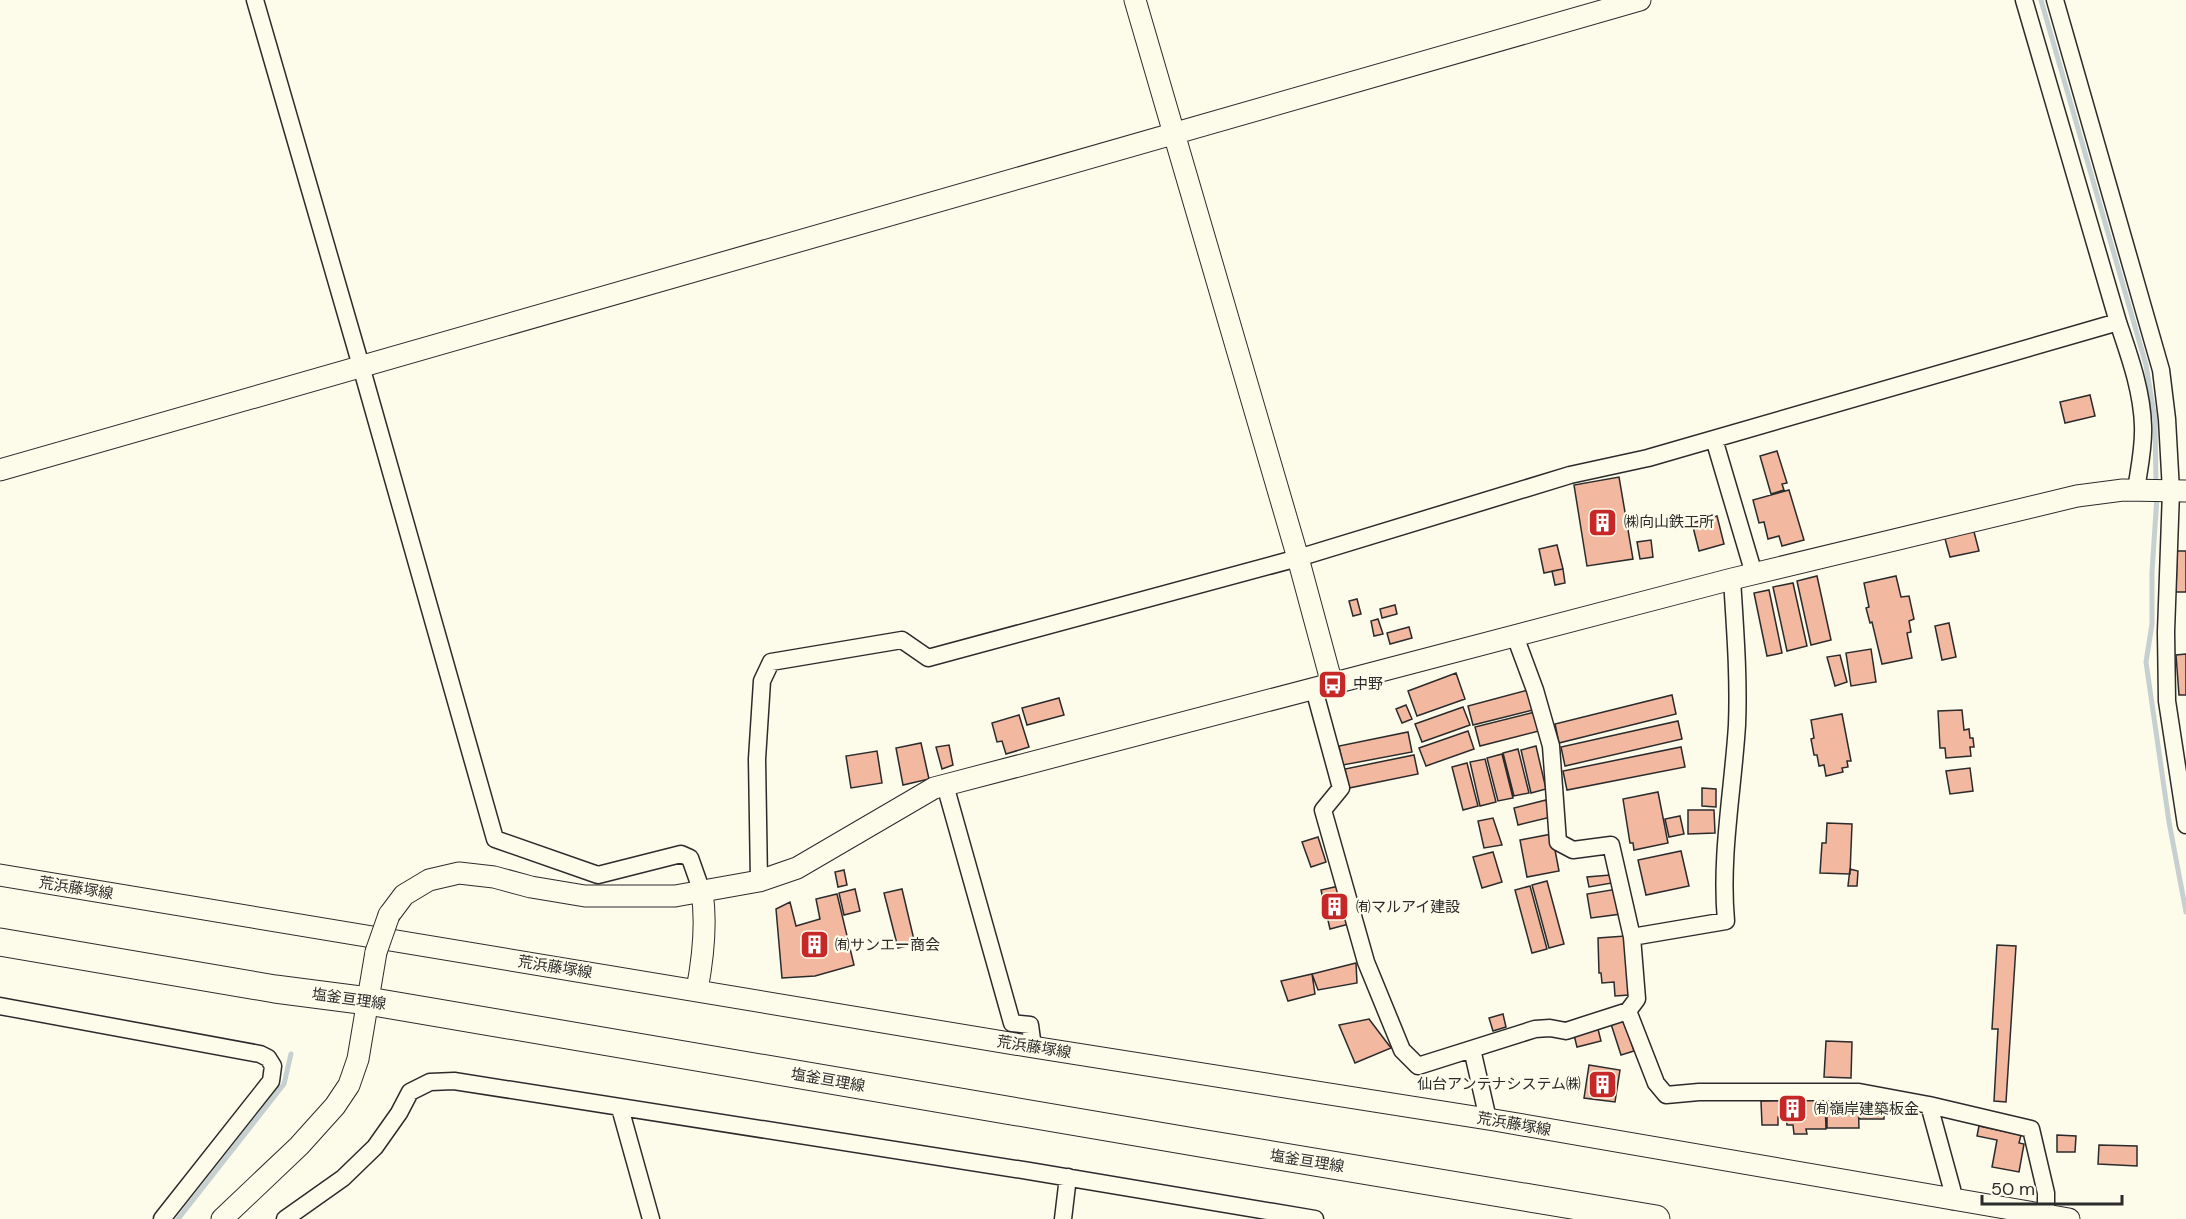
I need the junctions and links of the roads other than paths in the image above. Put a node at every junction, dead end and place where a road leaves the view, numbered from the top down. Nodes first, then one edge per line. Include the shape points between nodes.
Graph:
1 (255, 0) edge
2 (1135, 0) edge
3 (1640, 0) edge
4 (2024, 0) edge
5 (2055, 0) edge
6 (1173, 134) junction
7 (2118, 322) junction
8 (361, 366) junction
9 (1714, 439) junction
10 (0, 470) edge
11 (2161, 490) edge
12 (1298, 558) junction
13 (1754, 574) junction
14 (1732, 579) junction
15 (1515, 636) junction
16 (1323, 687) junction
17 (945, 785) junction
18 (2186, 825) edge
19 (0, 875) edge
20 (759, 881) junction
21 (702, 892) junction
22 (1632, 937) junction
23 (0, 942) edge
24 (697, 990) junction
25 (368, 1001) junction
26 (0, 1006) edge
27 (1628, 1011) junction
28 (1033, 1047) junction
29 (1472, 1049) junction
30 (1929, 1105) junction
31 (620, 1108) junction
32 (1488, 1119) junction
33 (1068, 1177) junction
34 (1953, 1200) junction
35 (2046, 1216) junction
36 (162, 1219) edge
37 (222, 1219) edge
38 (285, 1219) edge
39 (651, 1219) edge
40 (1063, 1219) edge
41 (1315, 1219) edge
42 (1656, 1219) edge
43 (2069, 1219) edge

1 - 8 street
2 - 6 street
3 - 6 street
4 - 7 street
5 - 11 street via 2161,370 2167,419
6 - 8 street
6 - 12 street
7 - 9 street
7 - 11 street via 2132,363 2143,425
8 - 10 street
8 - 21 street via 495,839 598,875 681,854 690,858
9 - 12 street via 1570,475
9 - 13 street
11 - 13 street via 2078,496
11 - 18 street via 2167,701
12 - 16 street
12 - 20 street via 928,657 902,640 771,662 762,681 758,737
13 - 14 street
14 - 15 street
14 - 22 street via 1737,722 1722,887 1725,921
15 - 16 street
15 - 22 street via 1551,746 1558,842 1573,850 1611,845
16 - 17 street
16 - 29 street via 1341,788 1323,810 1366,962 1402,1050 1418,1066
17 - 20 street via 797,868
17 - 28 street via 1012,1023 1030,1025
19 - 24 street, 荒浜藤塚線
20 - 21 street
21 - 24 street via 704,938
21 - 25 street, bridge via 675,896 585,896 459,873 429,880 404,895 388,915 376,952
22 - 27 street via 1637,999
23 - 25 main road, 塩釜亘理線
24 - 28 street, 荒浜藤塚線
25 - 37 street via 358,1059 349,1085 335,1106
25 - 42 main road, 塩釜亘理線
26 - 36 street via 268,1058 273,1066 271,1081
27 - 29 street via 1566,1031 1535,1029
27 - 30 street via 1656,1083 1666,1095 1859,1092
28 - 32 street, 荒浜藤塚線
29 - 32 street
30 - 34 street
30 - 35 street via 2031,1129 2046,1193
31 - 33 street
31 - 38 street via 454,1081 430,1082 410,1092 375,1147 343,1178
31 - 39 street
32 - 34 street, 荒浜藤塚線
33 - 40 street
33 - 41 street
34 - 35 street, 荒浜藤塚線
35 - 43 street, 荒浜藤塚線

